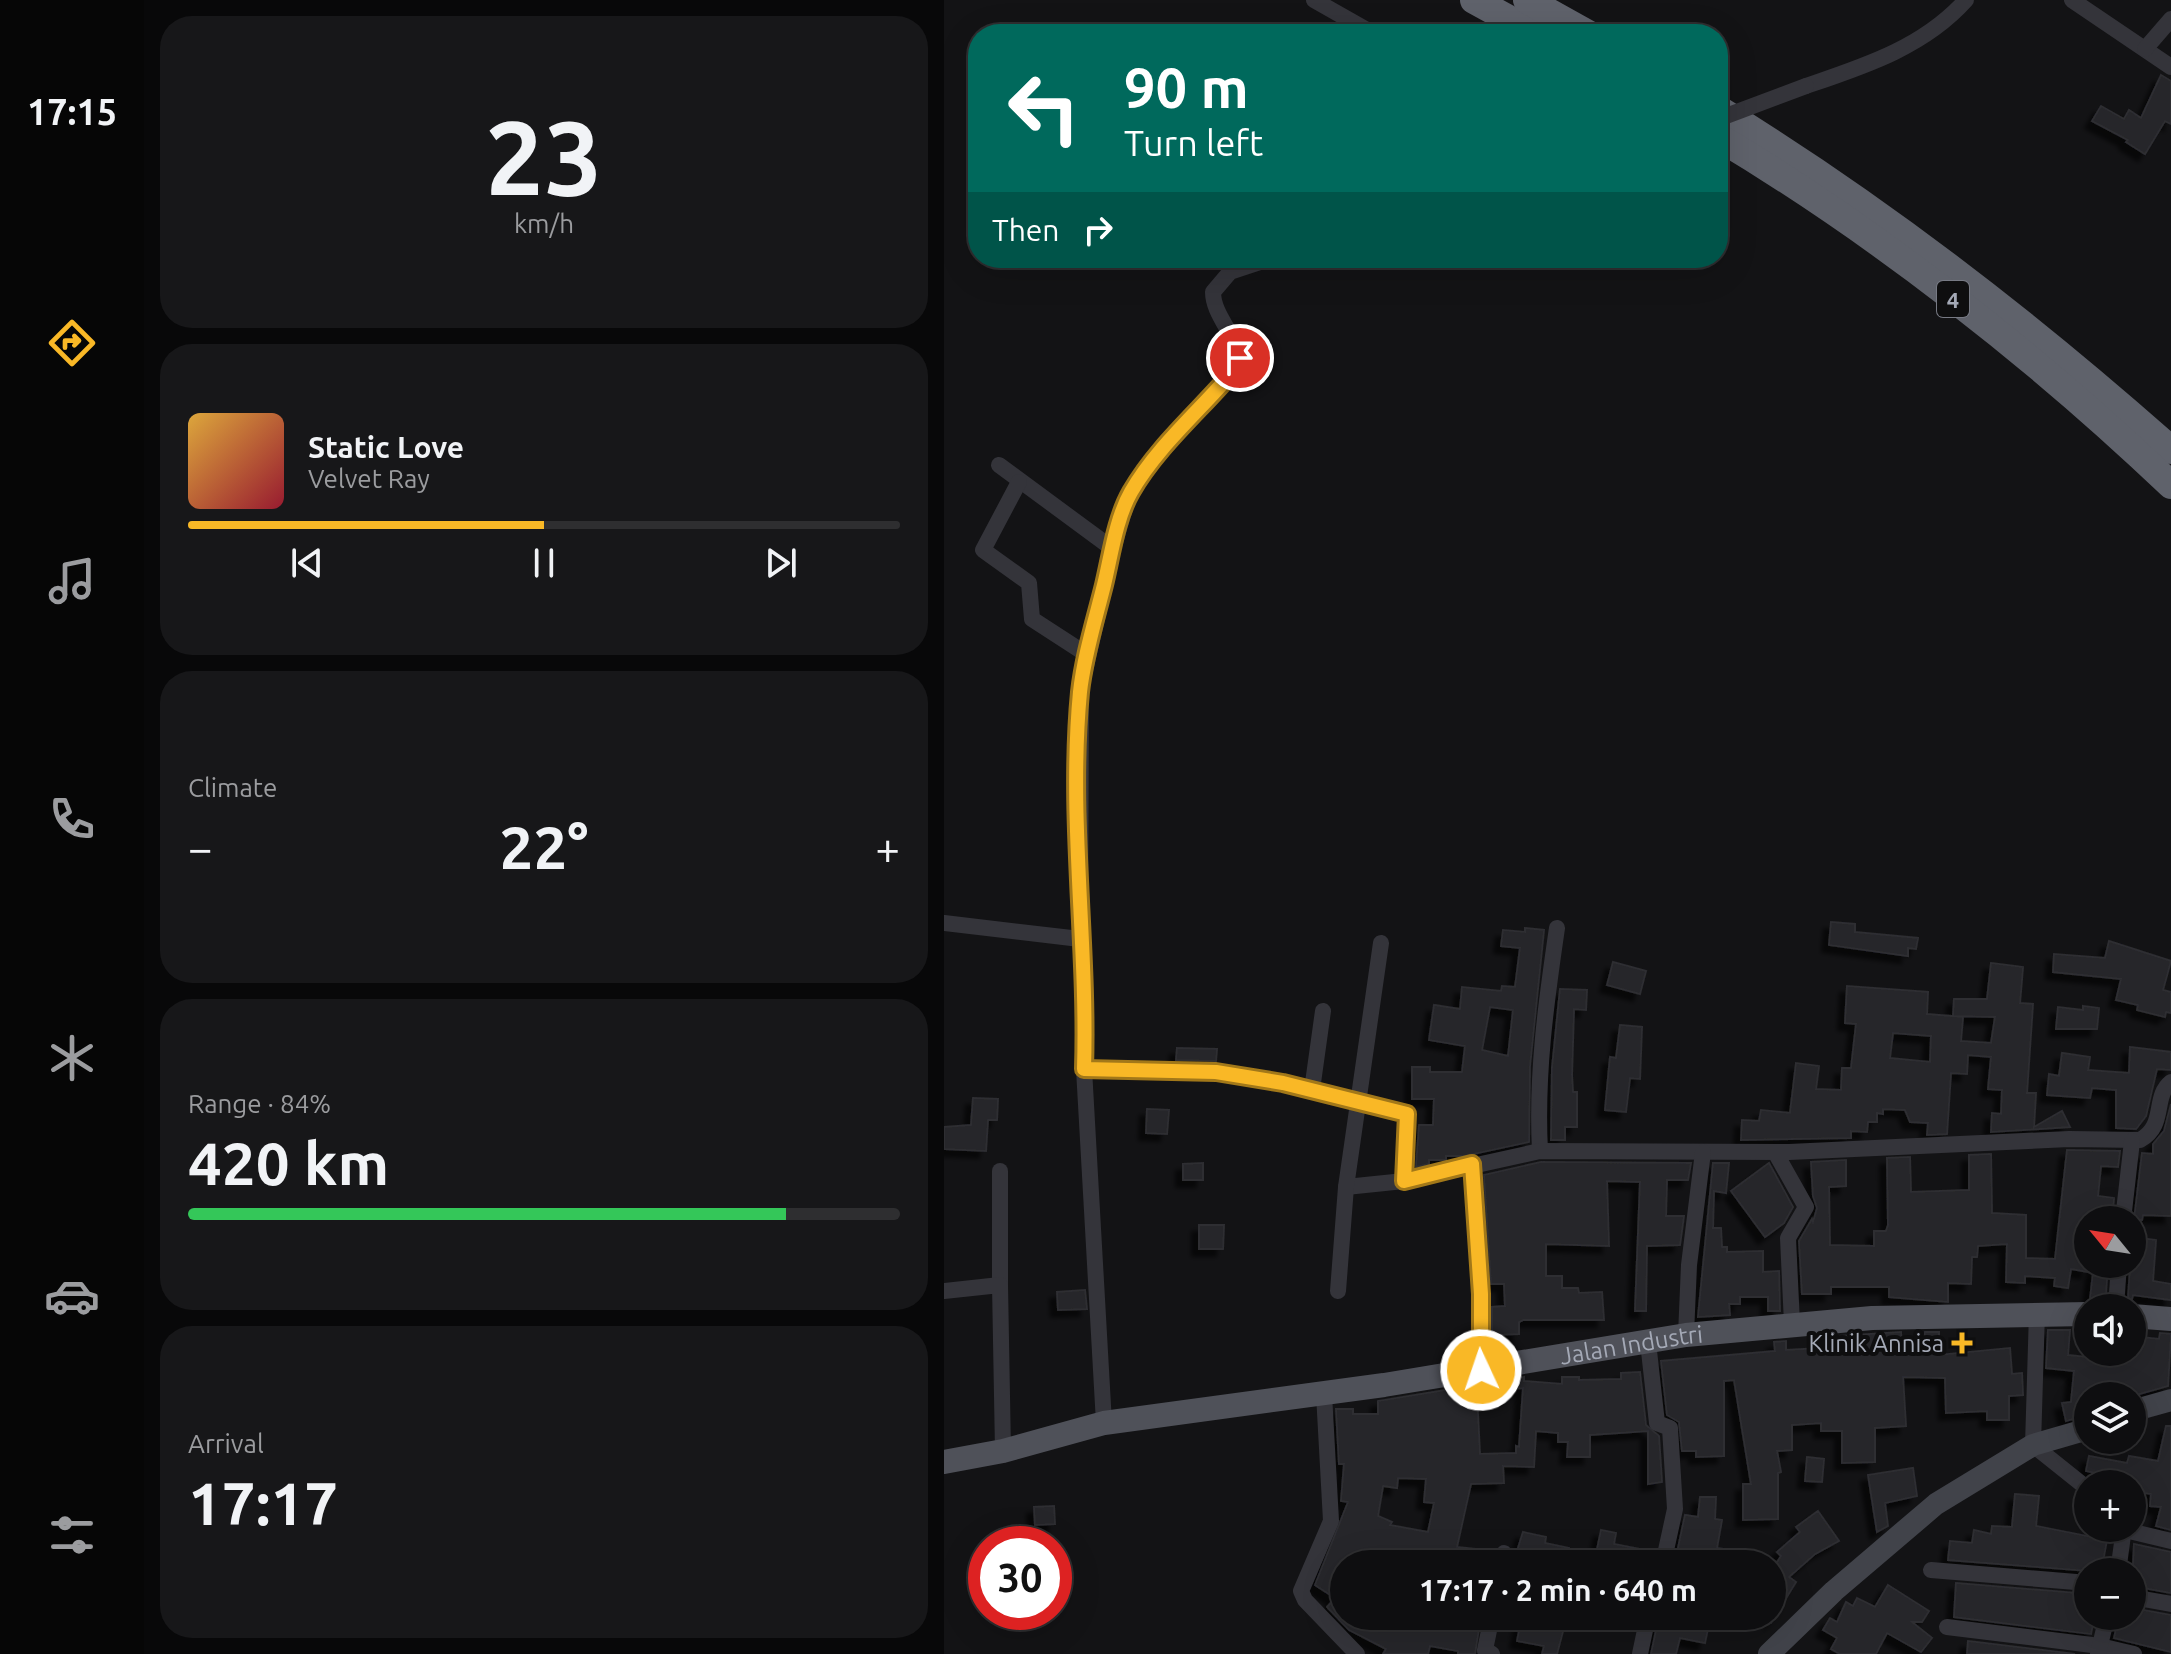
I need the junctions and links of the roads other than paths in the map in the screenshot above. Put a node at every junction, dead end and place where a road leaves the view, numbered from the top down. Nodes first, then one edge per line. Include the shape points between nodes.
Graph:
1 (1314, 0) edge
2 (1474, 0) edge
3 (1527, 0) edge
4 (1966, 0) edge
5 (2072, 0) edge
6 (2171, 19) edge
7 (1356, 24) edge
8 (1518, 24) edge
9 (1570, 24) edge
10 (2145, 49) junction
11 (2171, 67) edge
12 (1728, 115) edge
13 (1728, 115) edge
14 (1728, 144) edge
15 (1242, 268) edge
16 (2171, 450) edge
17 (999, 465) dead end
18 (1019, 482) junction
19 (2171, 485) edge
20 (1113, 549) junction
21 (1086, 654) junction
22 (944, 923) edge
23 (1557, 928) dead end
24 (1080, 939) junction
25 (1381, 943) dead end
26 (1323, 1011) dead end
27 (1084, 1069) junction
28 (2169, 1087) edge
29 (1312, 1090) junction
30 (1359, 1102) junction
31 (2132, 1141) junction
32 (1540, 1151) junction
33 (1703, 1152) junction
34 (1775, 1152) junction
35 (1472, 1164) junction
36 (1000, 1171) dead end
37 (1404, 1181) junction
38 (1346, 1187) junction
39 (2125, 1206) edge
40 (1000, 1285) junction
41 (944, 1291) edge
42 (1338, 1291) dead end
43 (2037, 1312) junction
44 (2074, 1313) edge
45 (2146, 1317) edge
46 (2171, 1319) edge
47 (1792, 1324) junction
48 (1686, 1335) junction
49 (1648, 1342) junction
50 (1481, 1370) junction
51 (1324, 1394) junction
52 (2171, 1400) edge
53 (2146, 1407) edge
54 (1104, 1423) junction
55 (2074, 1433) edge
56 (2033, 1445) junction
57 (1003, 1451) junction
58 (944, 1462) edge
59 (2074, 1478) edge
60 (2146, 1535) edge
61 (2171, 1541) edge
62 (1666, 1550) edge
63 (1931, 1570) dead end
64 (2074, 1582) edge
65 (2146, 1600) edge
66 (2171, 1604) edge
67 (1947, 1627) dead end
68 (1489, 1630) edge
69 (1645, 1630) edge
70 (2104, 1630) edge
71 (2099, 1650) edge
72 (1357, 1654) edge
73 (1492, 1654) edge
74 (1640, 1654) edge
75 (1769, 1654) edge
76 (2134, 1654) edge

1 - 7 street
2 - 8 highway
3 - 9 highway
4 - 12 street, bridge via 1938,29 1900,50
5 - 10 street
6 - 10 street
10 - 11 street
13 - 16 highway, 4 via 1869,206 1974,285
14 - 19 highway, 4 via 1959,303
15 - 20 street via 1230,272 1213,292 1218,314 1238,350 1237,367 1145,470 1129,495
17 - 18 street
18 - 20 street
18 - 21 street via 983,550 1029,583 1032,619
20 - 21 street
21 - 24 street via 1078,741
22 - 24 street
23 - 32 street via 1538,1076
24 - 27 street
25 - 30 street
26 - 29 street
27 - 29 street via 1216,1072
27 - 54 street
28 - 31 street via 2156,1127
29 - 30 street
30 - 37 street via 1407,1114
30 - 38 street
31 - 34 street
31 - 39 street
32 - 33 street
32 - 35 street
33 - 34 street
33 - 48 street
34 - 47 street via 1806,1207 1788,1238
35 - 37 street
35 - 50 street
36 - 40 street
37 - 38 street
38 - 42 street
40 - 41 street
40 - 57 street
43 - 44 main road, Jalan Industri
43 - 47 main road, Jalan Industri
43 - 56 street
45 - 46 main road
47 - 48 main road, Jalan Industri
48 - 49 main road, Jalan Industri
49 - 50 main road, Jalan Industri
49 - 62 street via 1657,1423 1670,1428 1675,1509
50 - 51 main road, Jalan Industri
51 - 54 main road, Jalan Industri
51 - 72 street via 1331,1521 1301,1591
52 - 53 street
54 - 57 main road, Jalan Industri
55 - 56 street
56 - 59 street
56 - 75 street via 1936,1504
57 - 58 main road, Jalan Industri
60 - 61 street
63 - 64 street
65 - 66 street
67 - 71 street
68 - 73 street via 1485,1650
69 - 74 street
70 - 71 street
71 - 76 street

